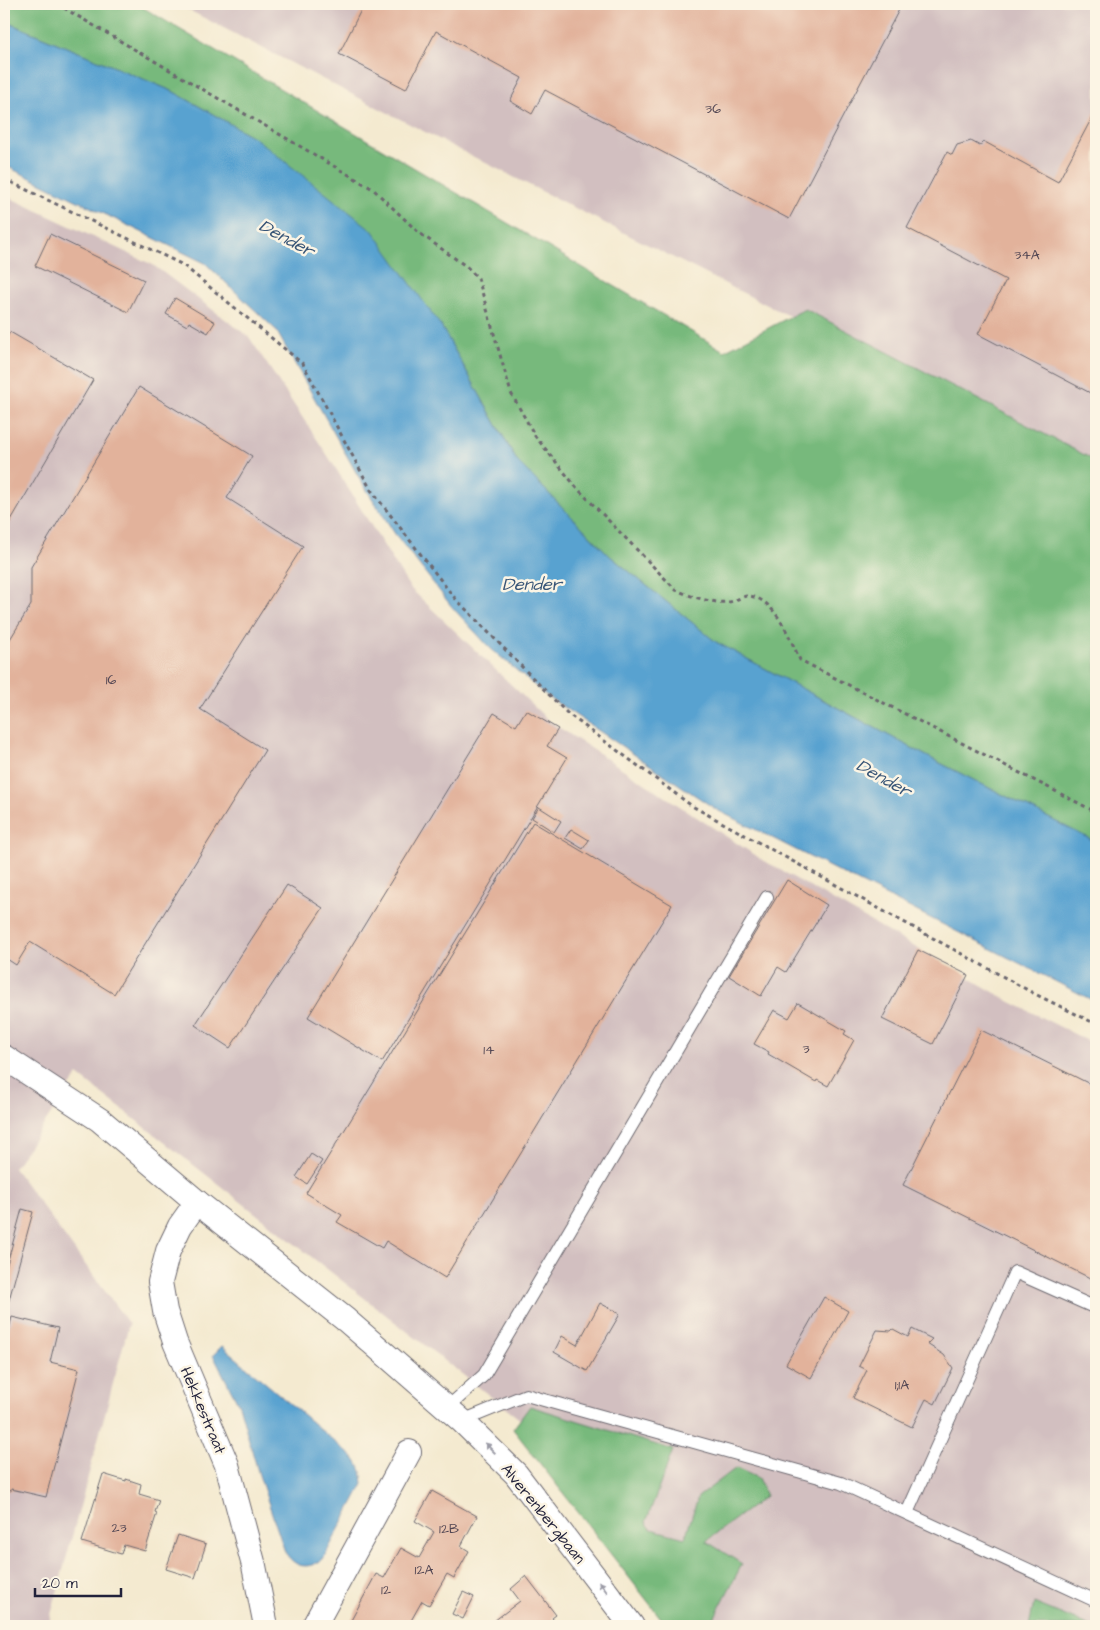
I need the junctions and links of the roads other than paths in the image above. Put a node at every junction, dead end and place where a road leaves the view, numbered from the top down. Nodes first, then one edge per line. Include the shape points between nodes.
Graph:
1 (767, 897) dead end
2 (4, 1057) edge
3 (197, 1202) junction
4 (1096, 1308) edge
5 (455, 1414) junction
6 (409, 1452) dead end
7 (907, 1513) junction
8 (1096, 1601) edge
9 (266, 1626) edge
10 (314, 1626) edge
11 (632, 1626) edge

1 - 5 lane via 484,1375
2 - 3 street via 100,1120
3 - 5 street via 346,1320
3 - 9 street, Hekkestraat via 168,1251 160,1282 175,1342 227,1465
4 - 7 lane via 1015,1272
5 - 7 lane via 526,1395 842,1483
11 -> 5 street, Alverenbergbaan via 516,1474
6 - 10 street
7 - 8 lane

